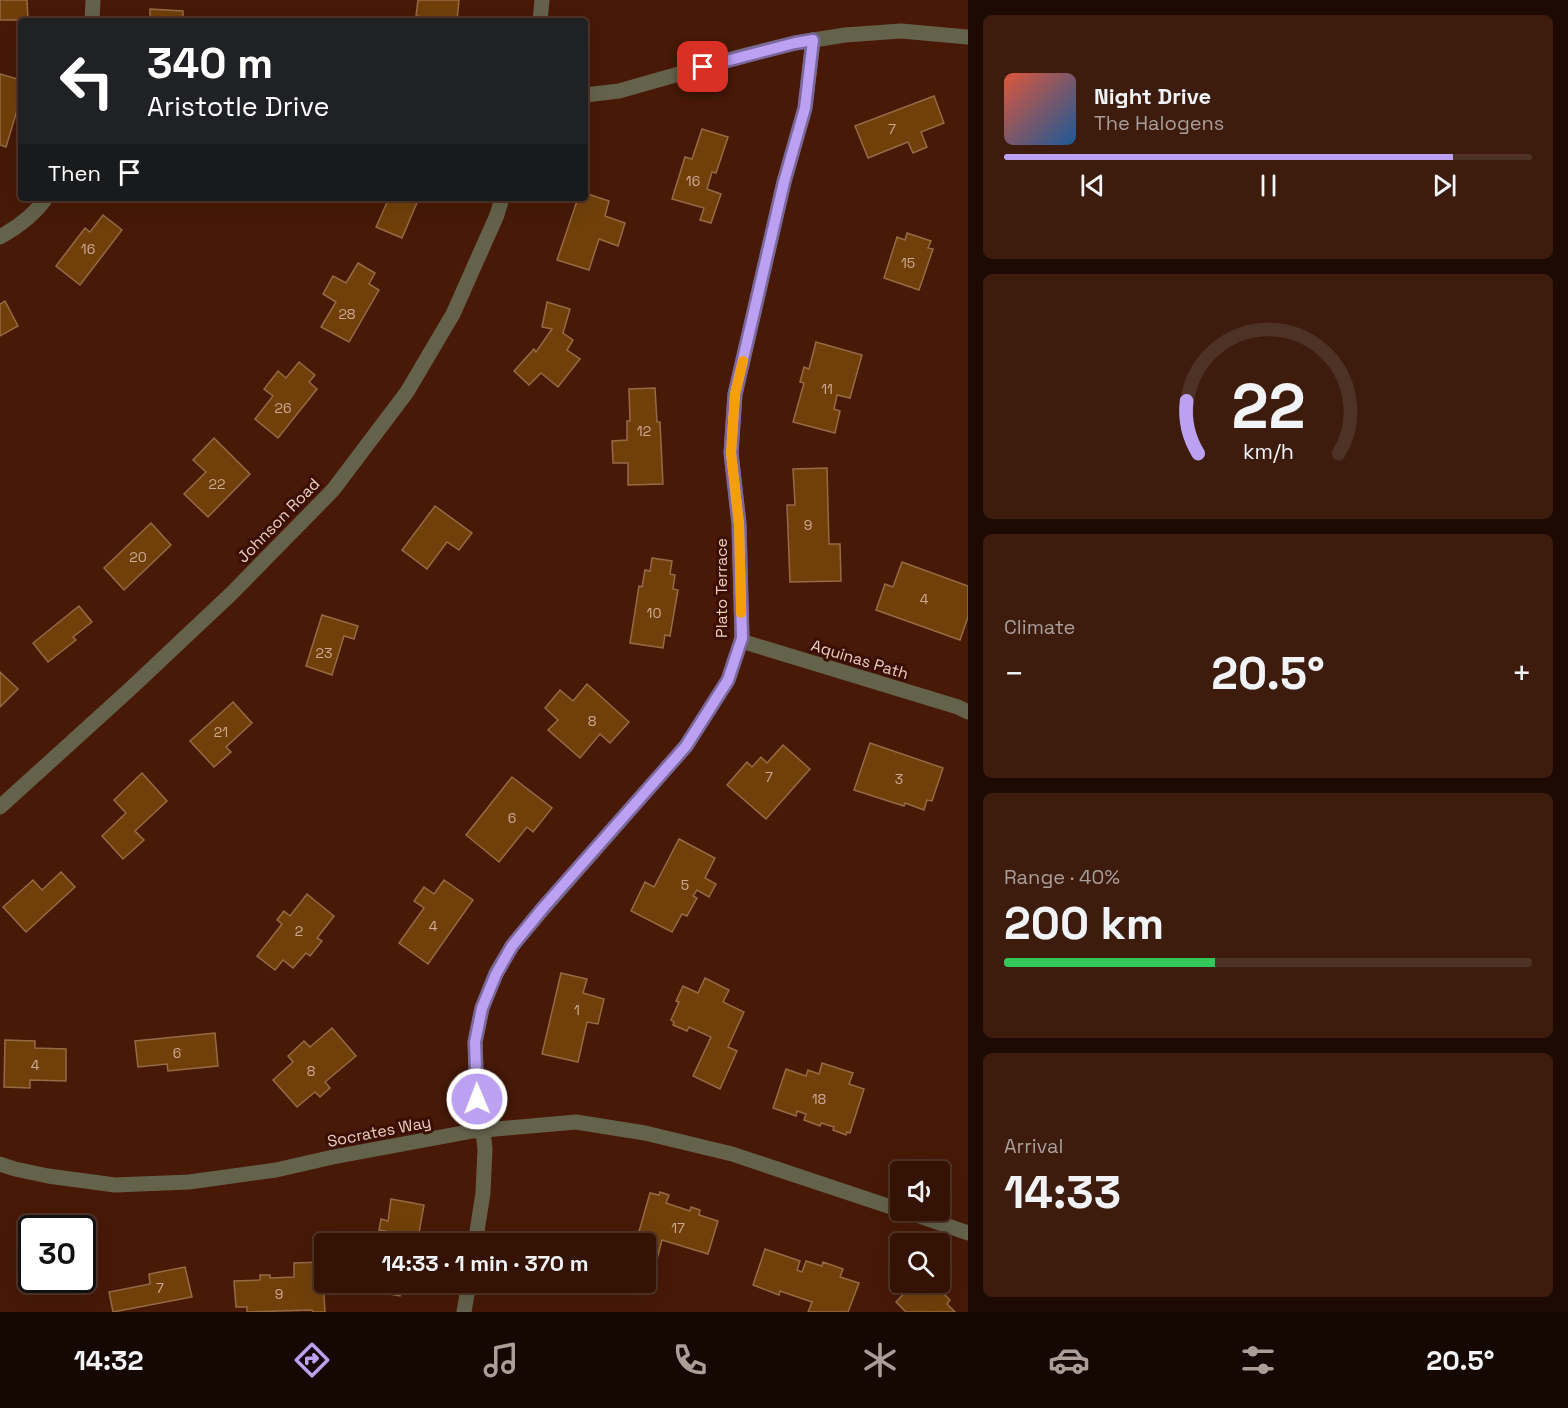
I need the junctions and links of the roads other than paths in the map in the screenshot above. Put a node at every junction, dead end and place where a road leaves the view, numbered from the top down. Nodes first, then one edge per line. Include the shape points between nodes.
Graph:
1 (93, 0) edge
2 (542, 0) edge
3 (92, 18) edge
4 (540, 18) edge
5 (968, 37) edge
6 (813, 40) junction
7 (588, 95) edge
8 (44, 201) edge
9 (501, 201) edge
10 (0, 237) edge
11 (741, 641) junction
12 (968, 712) edge
13 (0, 807) edge
14 (483, 1130) junction
15 (0, 1164) edge
16 (890, 1206) edge
17 (933, 1221) edge
18 (477, 1233) edge
19 (968, 1233) edge
20 (467, 1293) edge
21 (464, 1312) edge

1 - 3 street
2 - 4 street
5 - 6 street via 901,31
6 - 7 street via 619,91
6 - 11 street, Plato Terrace via 805,108 735,394 731,453 739,524
8 - 10 street
9 - 13 street, Johnson Road via 453,314 407,392 333,490 232,593
11 - 12 street, Aquinas Path
11 - 14 street, Plato Terrace via 728,680 686,746 543,908 512,946 496,974 482,1008 475,1042 477,1099
14 - 15 street, Socrates Way via 276,1170 189,1182 115,1185 48,1176
14 - 16 street, Socrates Way via 576,1122 645,1133 732,1154
14 - 18 street, Plato Terrace via 483,1193
17 - 19 street, Socrates Way
20 - 21 street

